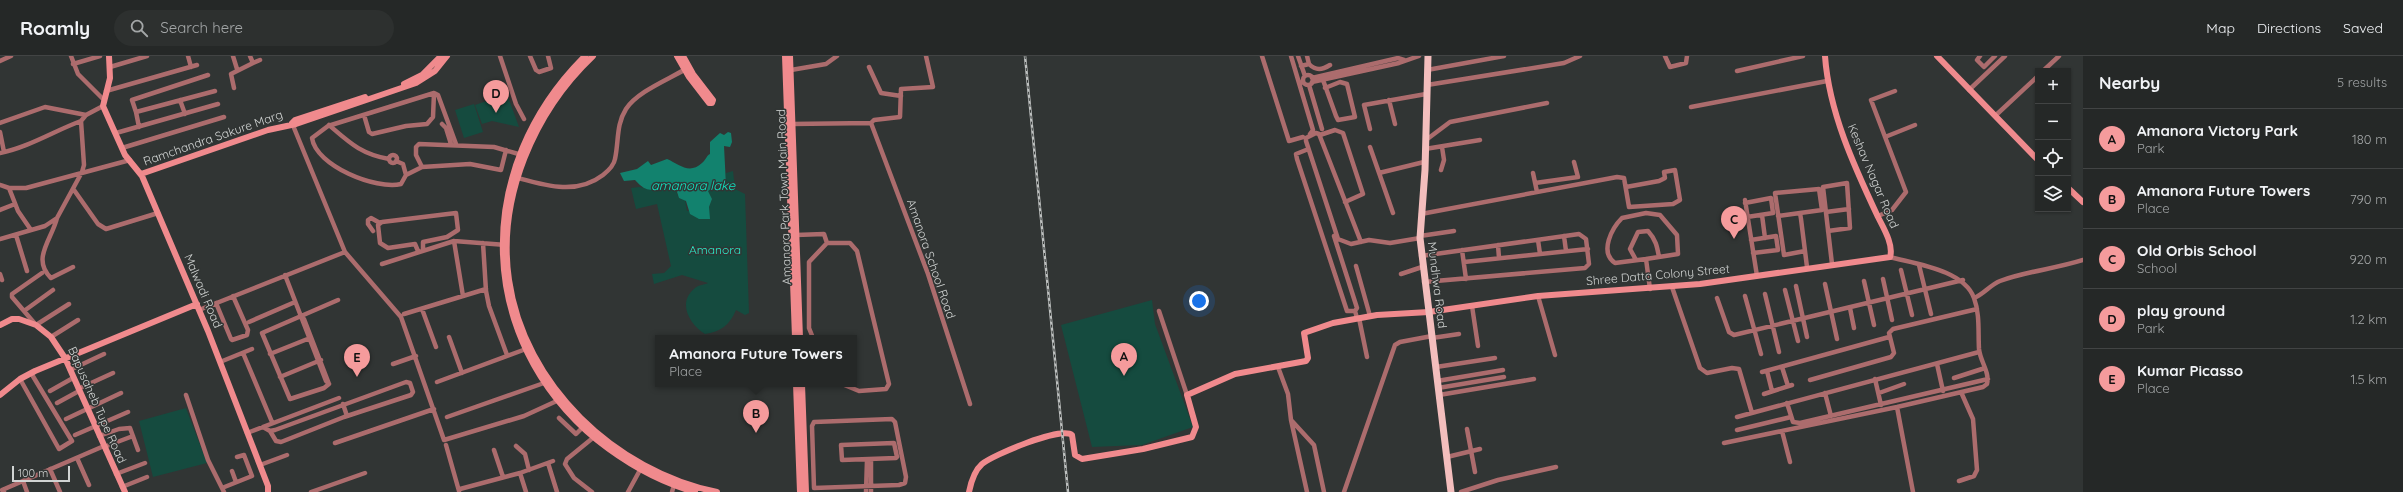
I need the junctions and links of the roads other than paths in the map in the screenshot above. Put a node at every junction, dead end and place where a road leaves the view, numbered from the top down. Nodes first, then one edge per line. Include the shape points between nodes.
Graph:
1 (11, 56) edge
2 (71, 56) edge
3 (100, 56) edge
4 (109, 56) edge
5 (147, 56) edge
6 (188, 56) edge
7 (233, 56) edge
8 (250, 56) edge
9 (500, 56) edge
10 (530, 56) edge
11 (548, 56) edge
12 (585, 56) edge
13 (593, 56) edge
14 (677, 56) edge
15 (682, 56) edge
16 (785, 56) edge
17 (790, 56) edge
18 (837, 56) edge
19 (926, 56) edge
20 (1262, 56) edge
21 (1291, 56) edge
22 (1298, 56) edge
23 (1308, 56) edge
24 (1419, 56) edge
25 (1428, 56) edge
26 (1504, 56) edge
27 (1580, 56) edge
28 (1665, 56) edge
29 (1687, 56) edge
30 (1804, 56) edge
31 (1825, 56) edge
32 (1937, 56) edge
33 (1980, 56) edge
34 (1995, 56) edge
35 (2005, 56) edge
36 (2059, 56) edge
37 (443, 57) edge
38 (260, 60) dead end
39 (1403, 60) junction
40 (0, 61) edge
41 (253, 63) junction
42 (73, 64) junction
43 (1309, 64) junction
44 (1330, 65) dead end
45 (1301, 66) junction
46 (110, 67) junction
47 (870, 67) dead end
48 (2046, 68) edge
49 (237, 69) junction
50 (684, 70) junction
51 (791, 70) junction
52 (1427, 70) junction
53 (1737, 71) dead end
54 (208, 75) dead end
55 (1305, 76) junction
56 (2035, 79) edge
57 (1323, 80) junction
58 (1827, 81) junction
59 (1301, 82) junction
60 (1311, 82) junction
61 (1427, 85) junction
62 (234, 88) dead end
63 (1325, 88) junction
64 (214, 90) dead end
65 (1969, 90) junction
66 (106, 91) junction
67 (1895, 91) dead end
68 (434, 92) junction
69 (1426, 94) junction
70 (901, 96) junction
71 (180, 100) junction
72 (1389, 100) junction
73 (104, 103) junction
74 (1546, 103) dead end
75 (218, 104) dead end
76 (1691, 107) dead end
77 (136, 112) junction
78 (185, 114) junction
79 (364, 114) junction
80 (86, 116) junction
81 (1995, 116) junction
82 (224, 117) dead end
83 (524, 119) dead end
84 (81, 121) junction
85 (0, 123) edge
86 (292, 123) junction
87 (871, 123) junction
88 (442, 124) dead end
89 (790, 124) junction
90 (1395, 124) dead end
91 (329, 125) junction
92 (1915, 126) dead end
93 (139, 127) junction
94 (1322, 129) dead end
95 (1370, 129) dead end
96 (0, 132) edge
97 (116, 133) junction
98 (1320, 135) junction
99 (1303, 137) junction
100 (1885, 137) junction
101 (1426, 140) junction
102 (1480, 140) dead end
103 (454, 144) junction
104 (1370, 147) dead end
105 (1442, 147) junction
106 (122, 148) junction
107 (1425, 149) junction
108 (506, 150) junction
109 (1306, 150) junction
110 (2, 153) edge
111 (523, 155) junction
112 (2035, 157) edge
113 (130, 160) junction
114 (1424, 162) junction
115 (1574, 162) dead end
116 (422, 167) junction
117 (1441, 170) dead end
118 (82, 172) junction
119 (1379, 173) junction
120 (1533, 173) dead end
121 (141, 174) junction
122 (406, 175) junction
123 (518, 178) junction
124 (1535, 183) junction
125 (0, 185) edge
126 (9, 188) junction
127 (1626, 188) junction
128 (74, 190) junction
129 (2071, 191) edge
130 (1537, 192) junction
131 (1345, 202) junction
132 (2083, 202) edge
133 (14, 204) junction
134 (1849, 209) junction
135 (0, 210) edge
136 (1826, 212) junction
137 (158, 213) junction
138 (1393, 213) dead end
139 (1800, 213) junction
140 (1421, 214) junction
141 (1762, 215) junction
142 (1778, 216) junction
143 (1878, 216) junction
144 (1748, 217) junction
145 (57, 218) junction
146 (380, 223) junction
147 (31, 230) junction
148 (373, 231) dead end
149 (1454, 231) dead end
150 (1828, 231) junction
151 (16, 235) junction
152 (796, 235) junction
153 (1564, 236) junction
154 (1420, 237) junction
155 (1765, 238) junction
156 (0, 239) edge
157 (1538, 240) junction
158 (1751, 240) junction
159 (454, 241) junction
160 (483, 242) junction
161 (1361, 242) junction
162 (828, 243) junction
163 (505, 245) junction
164 (1498, 245) junction
165 (1588, 249) junction
166 (421, 250) junction
167 (1462, 250) junction
168 (1566, 251) junction
169 (1805, 251) junction
170 (345, 252) junction
171 (1753, 253) junction
172 (1540, 254) junction
173 (1420, 256) junction
174 (1659, 257) junction
175 (1890, 257) junction
176 (1499, 258) junction
177 (1646, 259) junction
178 (1636, 260) junction
179 (2083, 260) edge
180 (1464, 262) junction
181 (382, 264) dead end
182 (1832, 264) junction
183 (1919, 265) junction
184 (1356, 266) dead end
185 (73, 267) dead end
186 (1422, 267) junction
187 (1807, 267) junction
188 (1901, 270) dead end
189 (27, 271) dead end
190 (42, 273) dead end
191 (0, 274) edge
192 (1401, 274) dead end
193 (285, 275) junction
194 (1757, 276) junction
195 (1466, 279) junction
196 (1882, 279) dead end
197 (2, 280) dead end
198 (1963, 280) junction
199 (1424, 282) junction
200 (1864, 282) dead end
201 (1825, 284) dead end
202 (1796, 286) dead end
203 (1672, 287) junction
204 (1650, 288) junction
205 (486, 289) junction
206 (53, 290) dead end
207 (1785, 290) dead end
208 (1925, 290) junction
209 (1765, 294) dead end
210 (1907, 294) junction
211 (233, 296) junction
212 (464, 296) junction
213 (1538, 296) junction
214 (1745, 296) dead end
215 (1717, 298) dead end
216 (1887, 298) junction
217 (1974, 298) junction
218 (338, 300) dead end
219 (296, 302) junction
220 (216, 303) junction
221 (1869, 303) junction
222 (70, 304) dead end
223 (1472, 306) junction
224 (198, 307) junction
225 (1850, 308) junction
226 (422, 309) junction
227 (1977, 309) junction
228 (1355, 310) junction
229 (24, 311) junction
230 (1159, 311) dead end
231 (1428, 312) junction
232 (1831, 312) junction
233 (404, 314) dead end
234 (1932, 314) dead end
235 (1912, 315) dead end
236 (301, 316) junction
237 (1370, 316) junction
238 (1358, 318) junction
239 (1802, 319) junction
240 (78, 320) dead end
241 (1892, 320) dead end
242 (249, 322) dead end
243 (1792, 322) junction
244 (0, 325) edge
245 (36, 325) junction
246 (1874, 325) dead end
247 (1774, 326) junction
248 (1854, 328) dead end
249 (1756, 331) junction
250 (1459, 334) dead end
251 (795, 335) edge
252 (800, 335) edge
253 (812, 335) edge
254 (51, 337) junction
255 (449, 337) dead end
256 (1432, 337) junction
257 (1807, 337) dead end
258 (1889, 337) junction
259 (310, 338) junction
260 (1837, 339) dead end
261 (1798, 341) dead end
262 (1478, 346) dead end
263 (436, 347) dead end
264 (252, 349) dead end
265 (526, 349) junction
266 (1779, 352) dead end
267 (1979, 352) junction
268 (242, 353) junction
269 (104, 354) dead end
270 (270, 354) junction
271 (1761, 354) dead end
272 (507, 355) junction
273 (1555, 355) dead end
274 (416, 356) junction
275 (1367, 357) dead end
276 (65, 358) junction
277 (1495, 358) dead end
278 (319, 361) junction
279 (220, 362) junction
280 (393, 364) dead end
281 (1937, 364) junction
282 (1278, 366) junction
283 (1436, 367) junction
284 (1782, 367) junction
285 (1985, 368) junction
286 (70, 370) junction
287 (1503, 370) dead end
288 (31, 373) junction
289 (462, 373) junction
290 (113, 374) dead end
291 (280, 377) junction
292 (1504, 377) dead end
293 (73, 378) junction
294 (1954, 378) dead end
295 (20, 379) junction
296 (1534, 379) dead end
297 (1875, 379) junction
298 (1988, 379) junction
299 (1810, 380) dead end
300 (437, 382) dead end
301 (544, 383) junction
302 (1904, 384) dead end
303 (796, 387) edge
304 (802, 387) edge
305 (849, 387) edge
306 (1438, 388) junction
307 (79, 390) junction
308 (50, 391) dead end
309 (1772, 391) junction
310 (1944, 391) junction
311 (121, 392) dead end
312 (1879, 392) junction
313 (1961, 392) junction
314 (1825, 393) junction
315 (1764, 394) dead end
316 (0, 395) edge
317 (186, 395) dead end
318 (1187, 395) junction
319 (338, 398) dead end
320 (560, 400) junction
321 (57, 403) dead end
322 (1787, 403) junction
323 (343, 404) junction
324 (970, 404) dead end
325 (1882, 405) junction
326 (1897, 407) junction
327 (86, 408) junction
328 (434, 409) junction
329 (128, 412) dead end
330 (1752, 413) junction
331 (348, 416) junction
332 (1831, 416) junction
333 (447, 417) dead end
334 (575, 417) junction
335 (1737, 417) dead end
336 (1791, 417) junction
337 (559, 418) dead end
338 (66, 419) dead end
339 (1290, 420) junction
340 (272, 422) junction
341 (95, 426) junction
342 (263, 427) junction
343 (583, 427) junction
344 (1467, 429) dead end
345 (1738, 430) dead end
346 (1782, 431) junction
347 (270, 432) junction
348 (248, 433) junction
349 (76, 435) dead end
350 (99, 436) junction
351 (133, 436) junction
352 (594, 437) junction
353 (335, 442) dead end
354 (1724, 443) dead end
355 (446, 445) dead end
356 (516, 446) dead end
357 (104, 447) junction
358 (1480, 449) dead end
359 (138, 450) dead end
360 (494, 450) dead end
361 (1471, 452) junction
362 (287, 455) dead end
363 (237, 457) dead end
364 (1447, 457) junction
365 (77, 458) junction
366 (869, 460) junction
367 (553, 461) dead end
368 (1790, 462) dead end
369 (145, 463) dead end
370 (548, 463) junction
371 (260, 465) junction
372 (1556, 467) dead end
373 (50, 469) junction
374 (529, 470) junction
375 (640, 470) junction
376 (232, 471) dead end
377 (1475, 472) dead end
378 (364, 473) dead end
379 (520, 473) junction
380 (116, 474) junction
381 (146, 477) dead end
382 (504, 477) junction
383 (23, 481) junction
384 (1959, 481) dead end
385 (236, 482) junction
386 (89, 485) dead end
387 (674, 485) junction
388 (869, 486) junction
389 (123, 489) edge
390 (223, 490) edge
391 (459, 491) edge
392 (4, 492) edge
393 (27, 492) edge
394 (60, 492) edge
395 (268, 492) edge
396 (310, 492) edge
397 (526, 492) edge
398 (557, 492) edge
399 (592, 492) edge
400 (628, 492) edge
401 (672, 492) edge
402 (695, 492) edge
403 (717, 492) edge
404 (800, 492) edge
405 (806, 492) edge
406 (866, 492) edge
407 (871, 492) edge
408 (969, 492) edge
409 (1307, 492) edge
410 (1324, 492) edge
411 (1344, 492) edge
412 (1451, 492) edge
413 (1461, 492) edge
414 (1913, 492) edge

1 - 40 street
2 - 42 street
3 - 42 street
4 - 46 street
5 - 46 street
6 - 66 street via 194,66
7 - 49 street
8 - 41 street
9 - 83 street via 516,104
10 - 11 street via 539,72 551,68
12 - 111 street via 546,103
13 - 111 street via 569,81 551,106
14 - 50 street
15 - 50 street via 713,103 709,103 702,96
16 - 89 street, Amanora Park Town Main Road
17 - 51 street, Amanora Park Town Main Road
18 - 51 street via 826,64
19 - 70 street via 933,87 901,89
20 - 99 street via 1289,141
21 - 59 street
22 - 45 street
23 - 43 street
24 - 39 street
25 - 52 main road, Mundhwa Road
26 - 52 street
27 - 61 street via 1564,63
28 - 29 street via 1670,67 1686,63
30 - 53 street
31 - 58 street, Keshav Nagar Road
32 - 65 street
33 - 34 street via 1977,60 1984,66
35 - 65 street
36 - 48 street
37 - 86 street, Ramchandra Sakure Marg via 435,71 416,83
38 - 41 street
39 - 57 street
39 - 60 street via 1391,60
41 - 49 street
42 - 73 street via 82,80
43 - 44 street via 1320,69
43 - 45 street
45 - 55 street
46 - 66 street
47 - 70 street via 880,93
49 - 62 street via 230,76
50 - 123 street via 637,96 627,108 617,130 615,160 608,171 595,181 568,188
51 - 89 street, Amanora Park Town Main Road
52 - 61 main road, Mundhwa Road
54 - 77 street via 132,100
55 - 59 street
55 - 60 street via 1309,76
56 - 81 street
57 - 60 street
57 - 63 street
58 - 76 street
58 - 143 street, Keshav Nagar Road via 1840,126
59 - 60 street
59 - 99 street via 1313,130
60 - 94 street
61 - 69 main road, Mundhwa Road
63 - 63 street via 1338,120 1355,117 1347,84 1340,82
64 - 71 street
65 - 81 street
66 - 73 street
67 - 100 street via 1871,100
68 - 79 street
68 - 79 street via 434,117 427,124 372,134 369,132
68 - 103 street via 438,94
69 - 72 street
69 - 101 main road, Mundhwa Road
70 - 87 street via 900,117 874,120
71 - 77 street
71 - 78 street
72 - 90 street
72 - 95 street via 1364,105
73 - 80 street
73 - 97 street, Malwadi Road
74 - 101 street via 1450,122
75 - 78 street
77 - 93 street
78 - 93 street
79 - 91 street
80 - 84 street
80 - 85 street via 45,107
81 - 112 street
82 - 106 street
84 - 110 street via 23,148
84 - 118 street via 84,164
86 - 121 street, Ramchandra Sakure Marg
86 - 170 street
87 - 89 street
87 - 324 street, Amanora School Road via 928,274
88 - 103 street
89 - 152 street, Amanora Park Town Main Road
89 - 251 street, Amanora Park Town Main Road
91 - 122 street via 367,154 389,159 392,163 396,161 404,164
91 - 122 street via 315,133 313,143 320,154 338,169 349,175 395,186 401,184
92 - 100 street
93 - 97 street
96 - 110 street
97 - 106 street, Malwadi Road
98 - 131 street
98 - 131 street via 1335,130 1343,133 1363,194
98 - 161 street via 1311,135 1306,141 1338,239 1351,244
99 - 109 street
100 - 143 street via 1906,192 1892,210
101 - 107 main road, Mundhwa Road
102 - 105 street
103 - 108 street
103 - 116 street via 419,144 416,147 416,155
104 - 119 street
105 - 107 street
105 - 117 street via 1444,160
106 - 113 street, Malwadi Road
107 - 114 main road, Mundhwa Road
108 - 111 street
108 - 116 street via 501,170 470,164
109 - 228 street via 1357,308
109 - 228 street via 1296,154 1297,158 1347,311
111 - 123 street
111 - 163 street via 508,196
113 - 118 street
113 - 121 street, Malwadi Road
114 - 119 street
114 - 140 main road, Mundhwa Road
115 - 124 street via 1578,178
116 - 122 street
118 - 126 street via 26,188
118 - 128 street
119 - 138 street
120 - 124 street
121 - 137 street, Malwadi Road
123 - 163 street
124 - 130 street
125 - 126 street
126 - 133 street
127 - 127 street via 1631,208 1673,204 1680,200 1675,170 1664,172 1665,178 1659,182
127 - 130 street via 1624,178 1616,177
128 - 137 street via 98,224 106,229
128 - 145 street
129 - 132 street
130 - 140 street
131 - 161 street
133 - 135 street
133 - 147 street
134 - 136 street
134 - 136 street via 1845,183 1823,187
134 - 150 street via 1850,228
136 - 150 street
137 - 224 street, Malwadi Road
139 - 142 street
139 - 142 street via 1822,210 1819,188 1775,193
139 - 169 street
140 - 154 main road, Mundhwa Road
141 - 144 street
141 - 144 street via 1773,213 1771,198 1745,201
141 - 155 street
142 - 169 street via 1784,255
143 - 175 street, Keshav Nagar Road via 1888,240
144 - 158 street
145 - 147 street via 45,226
145 - 185 street via 41,257 42,264 51,278
146 - 148 street via 371,218 368,220
146 - 166 street via 380,243 388,248 415,244
146 - 166 street via 456,213 458,230 454,234 423,242
147 - 151 street
149 - 154 street
150 - 182 street
151 - 156 street
151 - 189 street
152 - 162 street via 824,234
152 - 252 street, Amanora Park Town Main Road
153 - 157 street
153 - 165 street via 1581,235 1586,239
153 - 168 street
154 - 161 street via 1390,243 1375,240
154 - 173 main road, Mundhwa Road
155 - 158 street
155 - 171 street via 1776,236 1778,250
157 - 164 street
157 - 172 street
158 - 171 street
159 - 160 street
159 - 166 street
159 - 212 street
160 - 163 street
160 - 205 street
162 - 253 street via 811,259 808,267 809,328
162 - 305 street via 846,242 856,247 889,384 886,389 859,391
163 - 265 street via 507,297
163 - 320 street via 516,312 535,356
164 - 167 street
164 - 176 street
165 - 168 street
165 - 195 street via 1589,264 1585,268
166 - 181 street
167 - 173 street
167 - 180 street
168 - 172 street
169 - 187 street
170 - 193 street
170 - 274 street via 401,317
171 - 194 street
172 - 176 street
173 - 186 main road, Mundhwa Road
174 - 177 street
174 - 178 street via 1658,245 1648,231 1638,232 1630,249
174 - 178 street via 1679,253 1677,235 1665,218 1646,213 1622,218 1608,239 1612,262
175 - 182 street, Shree Datta Colony Street
175 - 183 street
176 - 180 street
177 - 178 street
177 - 204 street
179 - 217 street via 2056,268 2027,272 2000,281
180 - 195 street
182 - 187 street, Shree Datta Colony Street
183 - 198 street
183 - 208 street
184 - 237 street
186 - 192 street
186 - 199 main road, Mundhwa Road
187 - 194 street, Shree Datta Colony Street
188 - 210 street
190 - 229 street via 11,295
191 - 197 street
193 - 211 street
193 - 219 street
194 - 203 street, Shree Datta Colony Street
195 - 199 street
196 - 216 street
198 - 208 street
198 - 217 street
199 - 231 main road, Mundhwa Road
200 - 221 street
201 - 232 street
202 - 239 street
203 - 204 street, Shree Datta Colony Street
203 - 330 street via 1700,368 1707,373 1739,369
204 - 213 street, Shree Datta Colony Street
205 - 212 street
205 - 272 street via 489,306
206 - 229 street
207 - 243 street
208 - 210 street
208 - 234 street
209 - 247 street
210 - 216 street
210 - 235 street
211 - 220 street
211 - 220 street via 248,330 247,334 238,338 231,339
212 - 226 street
213 - 223 street, Shree Datta Colony Street
213 - 273 street
214 - 249 street via 1750,320
215 - 249 street via 1731,334
216 - 221 street
216 - 241 street
217 - 227 street
218 - 236 street
219 - 236 street
219 - 242 street
220 - 224 street
221 - 225 street
221 - 246 street
222 - 245 street
223 - 231 street, Shree Datta Colony Street
223 - 262 street
224 - 276 street
224 - 279 street, Malwadi Road
225 - 232 street
225 - 248 street
226 - 233 street
226 - 263 street
227 - 258 street via 1893,329 1888,333
227 - 267 street
228 - 238 street
229 - 245 street
230 - 318 street
231 - 237 street, Shree Datta Colony Street
231 - 256 main road, Mundhwa Road
232 - 239 street
232 - 260 street
236 - 259 street
236 - 270 street via 262,332
237 - 238 street, Shree Datta Colony Street
238 - 275 street
238 - 282 street, Shree Datta Colony Street via 1305,332 1308,360
239 - 243 street
239 - 257 street
240 - 254 street
243 - 247 street
243 - 261 street
244 - 245 street, Bapusaheb Tupe Road via 12,319
245 - 254 street, Bapusaheb Tupe Road
247 - 249 street
247 - 266 street
249 - 271 street
250 - 256 street
254 - 276 street, Bapusaheb Tupe Road
255 - 289 street
256 - 283 main road, Mundhwa Road
256 - 411 street via 1395,345
258 - 284 street
258 - 299 street via 1894,353 1891,357
259 - 270 street
259 - 278 street
264 - 268 street
265 - 272 street
265 - 301 street
267 - 281 street
267 - 285 street
268 - 279 street
268 - 340 street
269 - 286 street
270 - 291 street
272 - 289 street
274 - 280 street
274 - 328 street
276 - 286 street, Bapusaheb Tupe Road
276 - 288 street
277 - 283 street
278 - 291 street
278 - 291 street via 329,384 324,388 291,400
279 - 348 street, Malwadi Road
281 - 297 street
281 - 310 street
282 - 318 street via 1235,374
282 - 339 street via 1288,394
283 - 306 main road, Mundhwa Road
284 - 309 street via 1790,385
284 - 309 street via 1764,371
285 - 294 street
285 - 298 street
286 - 293 street, Bapusaheb Tupe Road
287 - 306 street
288 - 295 street
288 - 295 street via 72,441 59,449
289 - 300 street
290 - 307 street
292 - 306 street
293 - 307 street, Bapusaheb Tupe Road
293 - 308 street
295 - 316 street
296 - 306 street
297 - 312 street
297 - 314 street
298 - 310 street
298 - 313 street via 1984,387
301 - 320 street
301 - 333 street
302 - 312 street
303 - 404 street
304 - 405 street
306 - 364 main road, Mundhwa Road
307 - 321 street
307 - 327 street, Bapusaheb Tupe Road
309 - 315 street
310 - 325 street
311 - 327 street
312 - 325 street
313 - 326 street
313 - 384 street via 1973,419 1977,470 1974,476
314 - 322 street
314 - 332 street
317 - 390 street via 208,460
318 - 408 street via 1196,427 1192,437 1082,460 1075,455 1072,435 1062,432 1033,441 985,462 975,474
319 - 340 street
320 - 328 street via 524,416 444,440
320 - 334 street
322 - 330 street
322 - 336 street
323 - 331 street
323 - 331 street via 406,382 410,383 412,394
323 - 347 street
325 - 332 street
326 - 346 street
326 - 414 street
327 - 338 street
327 - 341 street, Bapusaheb Tupe Road
328 - 353 street
329 - 341 street
330 - 335 street
331 - 347 street via 281,442
332 - 336 street via 1797,423
334 - 343 street
334 - 403 street via 634,460 672,478
336 - 345 street
337 - 343 street via 576,434
339 - 409 street
339 - 410 street via 1314,445
340 - 342 street
341 - 349 street
341 - 350 street, Bapusaheb Tupe Road
342 - 347 street
342 - 348 street
343 - 352 street
344 - 361 street
346 - 354 street
346 - 368 street
348 - 371 street, Malwadi Road
350 - 351 street via 130,428
350 - 357 street, Bapusaheb Tupe Road
351 - 357 street
351 - 359 street
352 - 375 street
352 - 399 street via 567,459 565,464 574,478
355 - 391 street
356 - 374 street via 525,454
357 - 365 street
357 - 380 street, Bapusaheb Tupe Road
358 - 361 street
360 - 382 street
361 - 364 street
361 - 377 street
362 - 371 street
363 - 385 street via 244,455 252,476
364 - 412 main road, Mundhwa Road
365 - 373 street
365 - 386 street
366 - 366 street via 896,458 895,443 841,446 842,461
366 - 388 street
367 - 370 street
369 - 380 street
370 - 374 street
370 - 398 street
371 - 395 street, Malwadi Road
372 - 413 street via 1498,480
373 - 383 street
373 - 394 street
374 - 379 street
375 - 387 street
375 - 400 street
376 - 385 street
378 - 396 street
379 - 382 street
379 - 397 street
380 - 389 street, Bapusaheb Tupe Road
381 - 389 street
382 - 391 street
383 - 392 street via 2,490
383 - 393 street
385 - 390 street
387 - 401 street
387 - 402 street
388 - 388 street via 814,488 814,422 894,421 906,480 902,485
388 - 406 street
388 - 407 street

